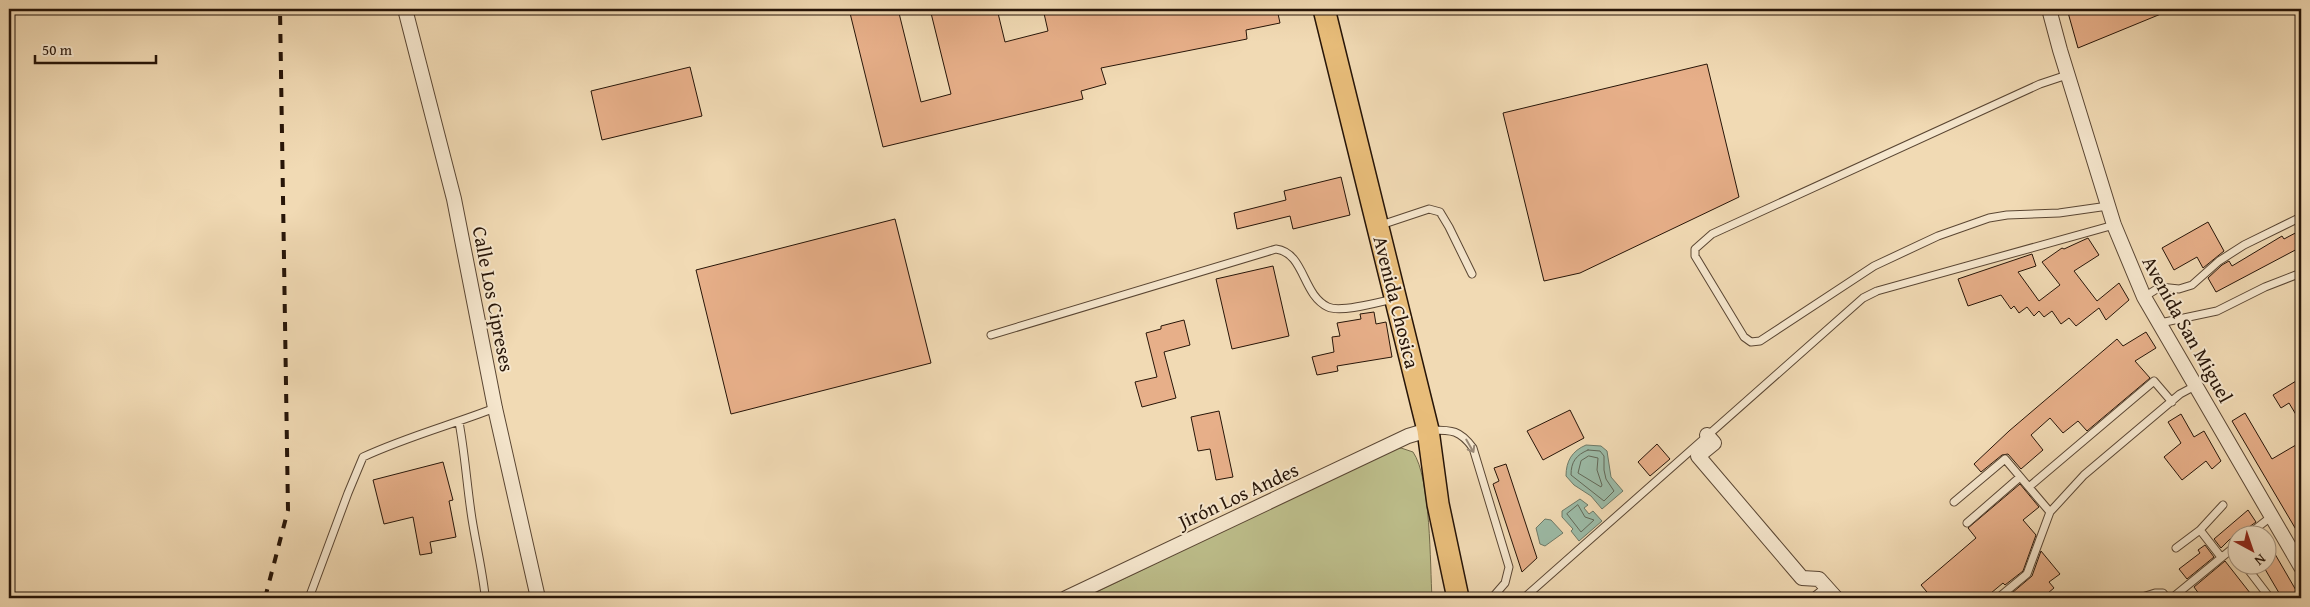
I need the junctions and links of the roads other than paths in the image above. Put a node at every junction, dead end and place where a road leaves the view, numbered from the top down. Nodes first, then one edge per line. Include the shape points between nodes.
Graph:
1 (405, 9) edge
2 (1324, 9) edge
3 (2049, 9) edge
4 (2067, 74) junction
5 (2108, 206) junction
6 (2301, 218) edge
7 (2114, 225) junction
8 (1378, 226) junction
9 (2299, 273) edge
10 (1472, 274) dead end
11 (2144, 297) junction
12 (1396, 298) junction
13 (2159, 325) junction
14 (991, 335) dead end
15 (2195, 386) junction
16 (2172, 402) junction
17 (495, 408) junction
18 (459, 422) junction
19 (1428, 430) junction
20 (1707, 435) junction
21 (2020, 477) junction
22 (2028, 487) junction
23 (1954, 502) dead end
24 (2223, 505) dead end
25 (2050, 512) junction
26 (2272, 516) junction
27 (1967, 522) dead end
28 (2262, 524) edge
29 (2200, 530) junction
30 (2176, 548) dead end
31 (2297, 549) edge
32 (2228, 552) edge
33 (2221, 557) junction
34 (2301, 567) edge
35 (2252, 574) edge
36 (1826, 587) junction
37 (309, 598) edge
38 (484, 598) edge
39 (538, 598) edge
40 (1066, 598) edge
41 (1458, 598) edge
42 (1492, 598) edge
43 (1524, 598) edge
44 (1812, 598) edge
45 (1836, 598) edge
46 (1998, 598) edge
47 (2139, 598) edge
48 (2167, 598) edge
49 (2172, 598) edge
50 (2270, 598) edge

1 - 17 street, Calle Los Cipreses via 454,199
2 - 8 main road, Avenida Chosica
3 - 4 street, Avenida San Miguel
4 - 5 street, Avenida San Miguel
4 - 5 lane via 1712,234 1695,249 1694,256 1744,337 1751,342 1760,341 1874,266 1938,236 1989,218 2059,214
5 - 7 street, Avenida San Miguel
6 - 11 lane via 2219,261 2192,284 2179,289 2160,287
7 - 11 street, Avenida San Miguel
7 - 20 lane via 1863,298
8 - 10 lane via 1429,209 1440,212
8 - 12 main road, Avenida Chosica
9 - 13 lane via 2217,311
11 - 13 street, Avenida San Miguel
12 - 14 lane via 1362,307 1329,308 1316,299 1293,257 1285,250 1276,249
12 - 19 main road, Avenida Chosica
13 - 15 street, Avenida San Miguel
15 - 16 lane
15 - 26 street, Avenida San Miguel
16 - 22 lane via 2154,381
16 - 25 lane via 2084,475
17 - 18 lane
17 - 39 street, Calle Los Cipreses
18 - 37 lane via 401,440 363,457
18 - 38 lane
19 - 40 street, Jirón Los Andes via 1408,436
19 - 41 main road, Avenida Chosica via 1438,504
19 -> 42 lane via 1450,430 1464,436 1473,448 1509,567 1505,583
20 - 36 street via 1714,443 1698,456 1802,578 1819,579
20 - 43 lane
21 - 22 lane
21 - 23 lane via 2005,459
21 - 27 lane
22 - 25 lane
24 - 29 lane
25 - 46 lane via 2027,574
26 - 28 lane
26 - 31 street, Avenida San Miguel
29 - 30 lane
29 - 33 lane
31 - 34 street, Avenida San Miguel
32 - 33 lane
33 - 49 lane
35 - 50 lane
36 - 44 lane
36 - 45 street
47 - 48 lane via 2155,592 2163,593

